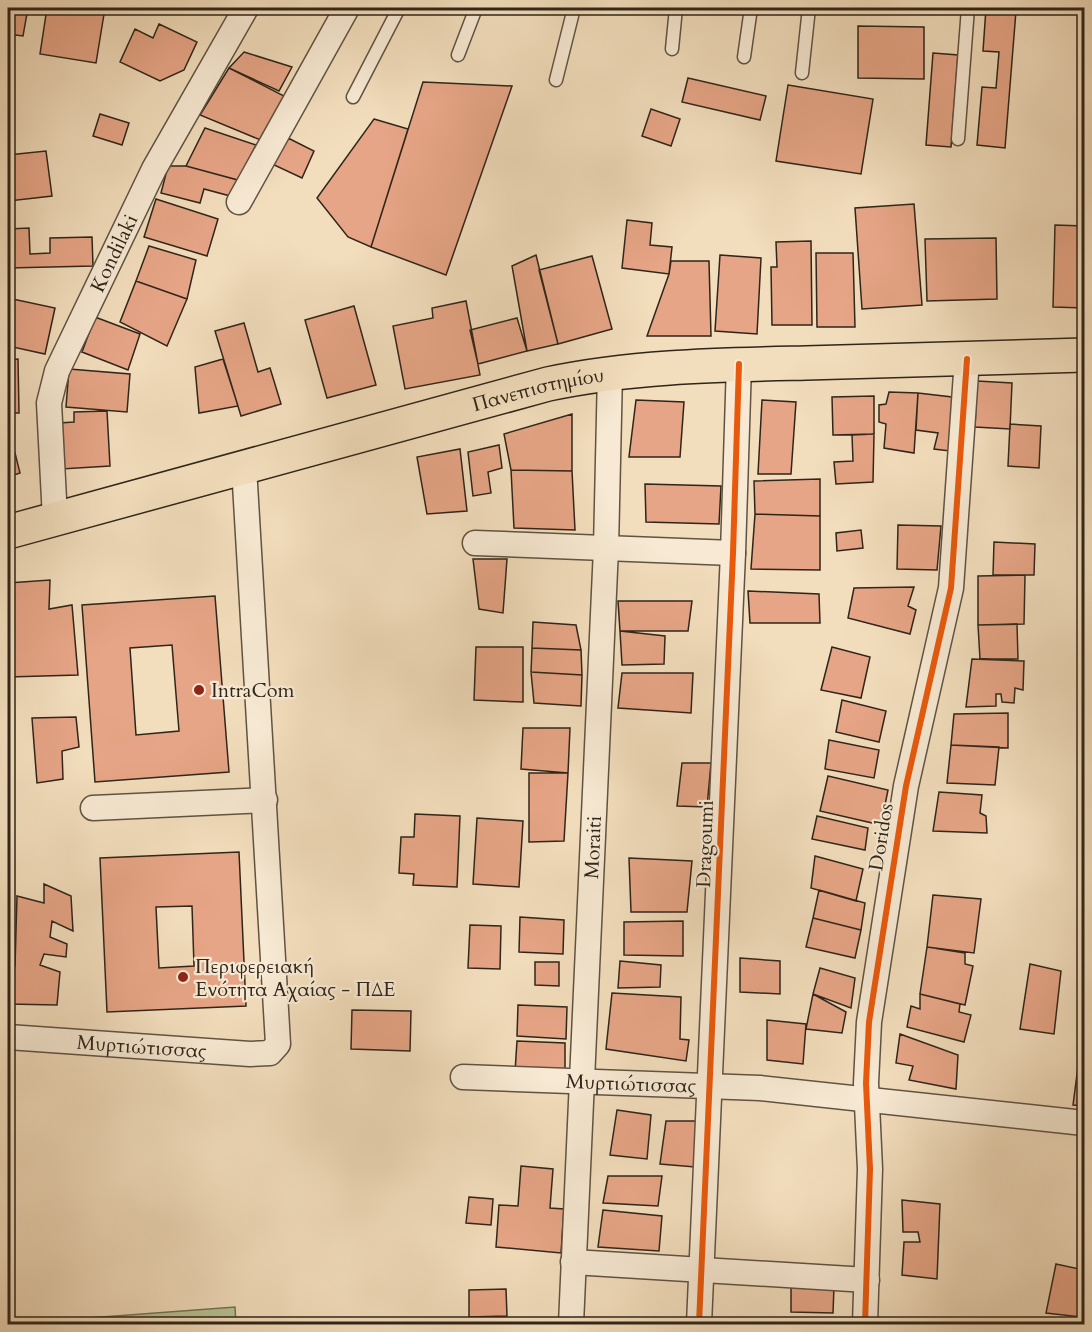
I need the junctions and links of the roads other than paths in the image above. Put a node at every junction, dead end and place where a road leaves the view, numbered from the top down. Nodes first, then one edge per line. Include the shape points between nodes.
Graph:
1 (246, 8) edge
2 (347, 8) edge
3 (399, 8) edge
4 (476, 8) edge
5 (574, 8) edge
6 (676, 8) edge
7 (751, 8) edge
8 (809, 8) edge
9 (968, 8) edge
10 (672, 49) dead end
11 (458, 54) dead end
12 (744, 57) dead end
13 (802, 73) dead end
14 (556, 80) dead end
15 (353, 97) dead end
16 (958, 139) dead end
17 (239, 202) dead end
18 (1084, 355) edge
19 (967, 359) junction
20 (739, 364) junction
21 (610, 372) junction
22 (244, 467) junction
23 (55, 519) junction
24 (8, 532) edge
25 (475, 543) dead end
26 (606, 549) junction
27 (734, 553) junction
28 (265, 800) junction
29 (93, 808) dead end
30 (8, 1037) edge
31 (463, 1077) dead end
32 (583, 1081) junction
33 (711, 1086) junction
34 (867, 1100) junction
35 (1084, 1123) edge
36 (573, 1262) junction
37 (702, 1270) junction
38 (867, 1280) junction
39 (571, 1324) edge
40 (699, 1324) edge
41 (865, 1324) edge

1 - 23 street, Kondilaki via 154,169 57,371 50,403
2 - 17 street
3 - 15 lane
4 - 11 lane
5 - 14 lane
6 - 10 lane
7 - 12 lane
8 - 13 lane
9 - 16 lane
18 - 19 main road, Πανεπιστημίου
19 - 20 main road, Πανεπιστημίου
19 - 34 street, Doridos via 954,573 906,786 869,1022
20 - 21 main road, Πανεπιστημίου
20 - 27 street, Dragoumi
21 - 22 main road, Πανεπιστημίου via 548,384
21 - 26 street, Moraiti
22 - 23 main road, Πανεπιστημίου
22 - 28 street
23 - 24 main road, Πανεπιστημίου
25 - 26 street
26 - 27 street
26 - 32 street, Moraiti
27 - 33 street, Dragoumi
28 - 29 street
28 - 30 street, Μυρτιώτισσας via 279,1039 275,1050 250,1054
31 - 32 street, Μυρτιώτισσας
32 - 33 street, Μυρτιώτισσας
32 - 36 street, Moraiti
33 - 34 street, Μυρτιώτισσας
33 - 37 street, Dragoumi
34 - 35 street, Μυρτιώτισσας
34 - 38 street, Doridos
36 - 37 street
36 - 39 street, Moraiti
37 - 38 street
37 - 40 street, Dragoumi
38 - 41 street, Doridos

